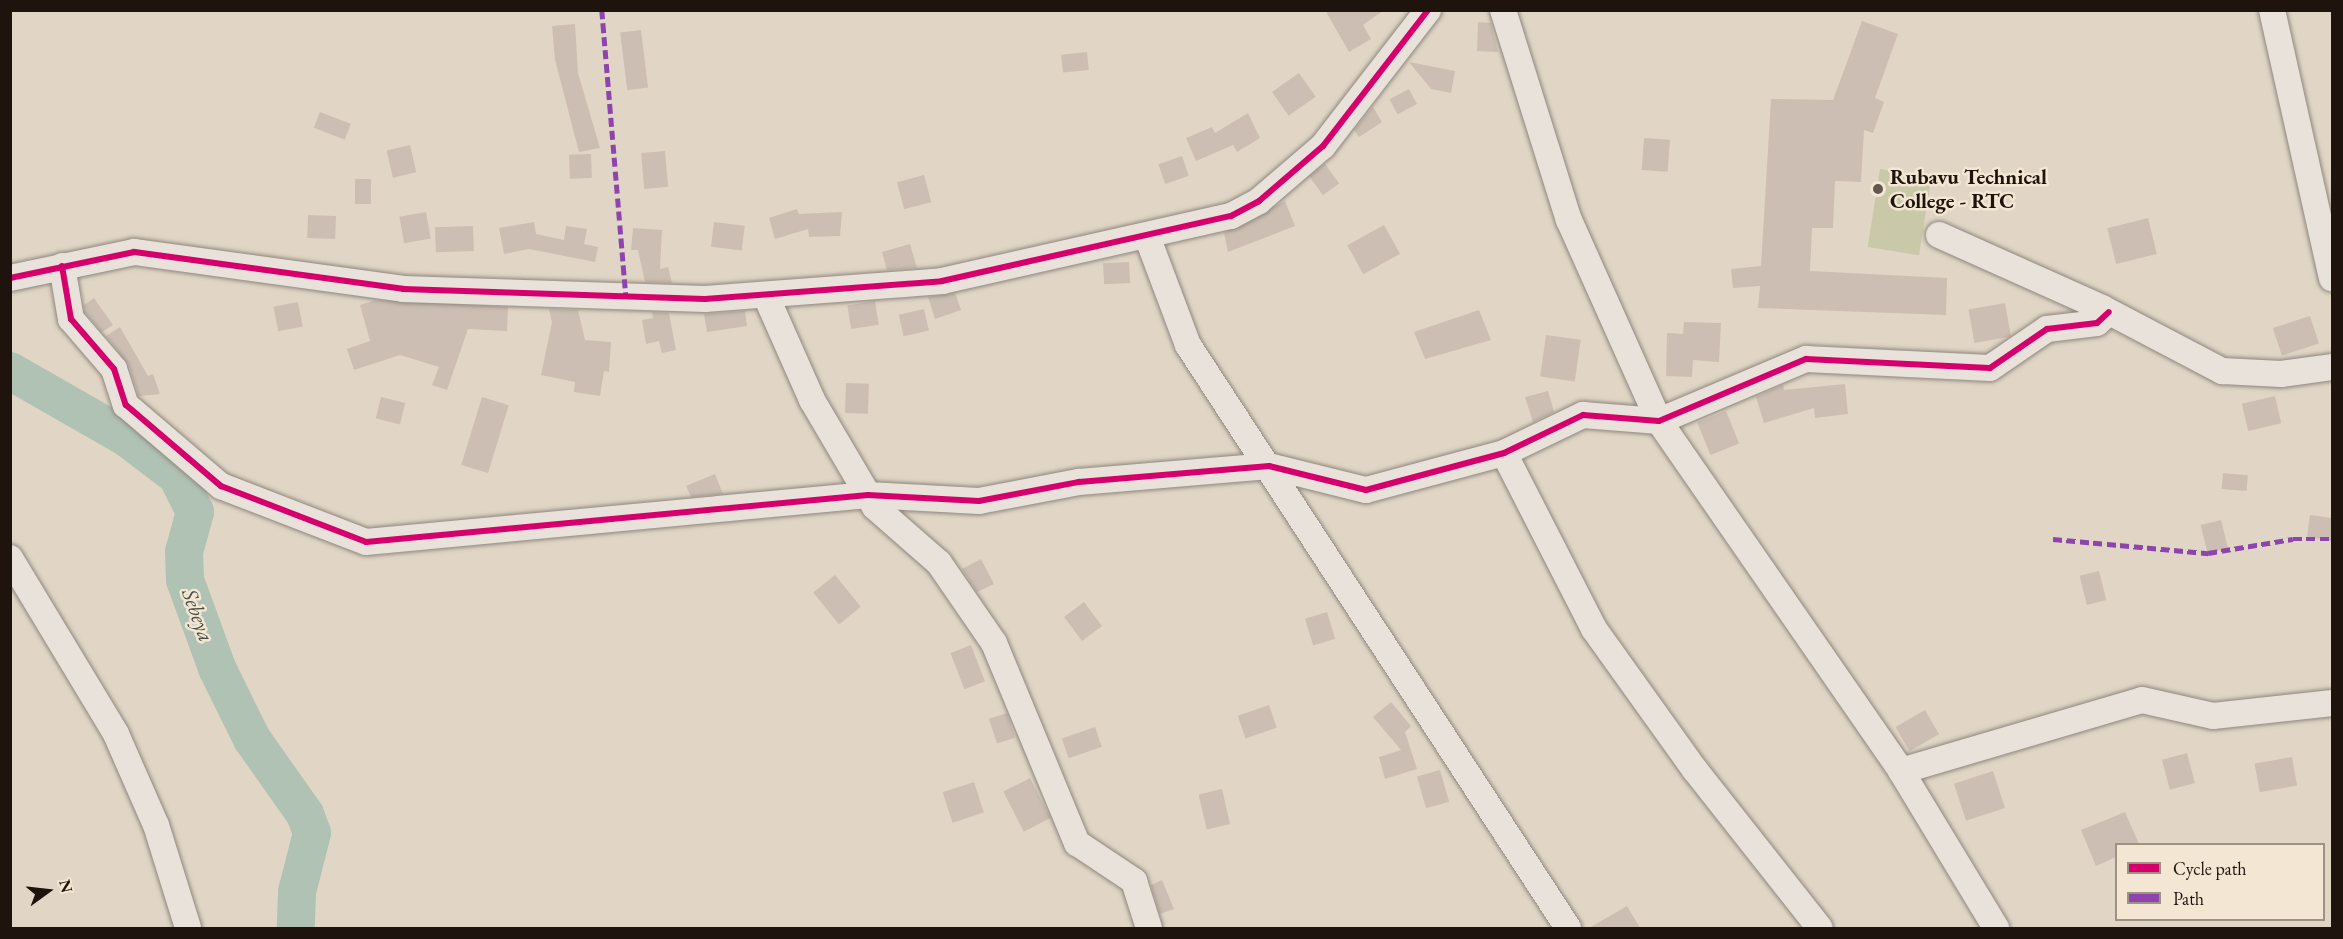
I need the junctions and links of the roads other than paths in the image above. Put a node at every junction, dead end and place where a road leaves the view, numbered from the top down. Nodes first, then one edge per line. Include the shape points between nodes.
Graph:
1 (1428, 10) edge
2 (1503, 10) edge
3 (2272, 10) edge
4 (1939, 235) dead end
5 (1147, 236) junction
6 (62, 266) junction
7 (20, 275) edge
8 (2332, 278) edge
9 (766, 296) junction
10 (2109, 312) junction
11 (2332, 367) edge
12 (1659, 421) junction
13 (1504, 453) junction
14 (1269, 466) junction
15 (868, 495) junction
16 (10, 558) edge
17 (2332, 703) edge
18 (1901, 771) junction
19 (188, 928) edge
20 (1149, 928) edge
21 (1568, 928) edge
22 (1820, 928) edge
23 (1996, 928) edge

1 - 5 street via 1323,146 1292,176 1231,216
2 - 12 street via 1569,220
3 - 8 street
4 - 10 street
5 - 9 street via 942,281
5 - 14 street via 1188,345
6 - 7 street
6 - 9 street via 134,252 403,289
6 - 15 street via 70,319 114,369 126,405 221,486 366,542
9 - 15 street via 812,400
10 - 11 street via 2222,371 2281,374
10 - 12 street via 2097,323 2047,329 1990,368 1806,359
12 - 13 street via 1583,415
12 - 18 street
13 - 14 street via 1366,490
13 - 22 street via 1594,629 1695,770
14 - 15 street via 1079,482 979,501
14 - 21 street
15 - 20 street via 939,563 994,643 1077,843 1134,881
16 - 19 street via 116,734 156,825
17 - 18 street via 2213,716 2142,700
18 - 23 street

